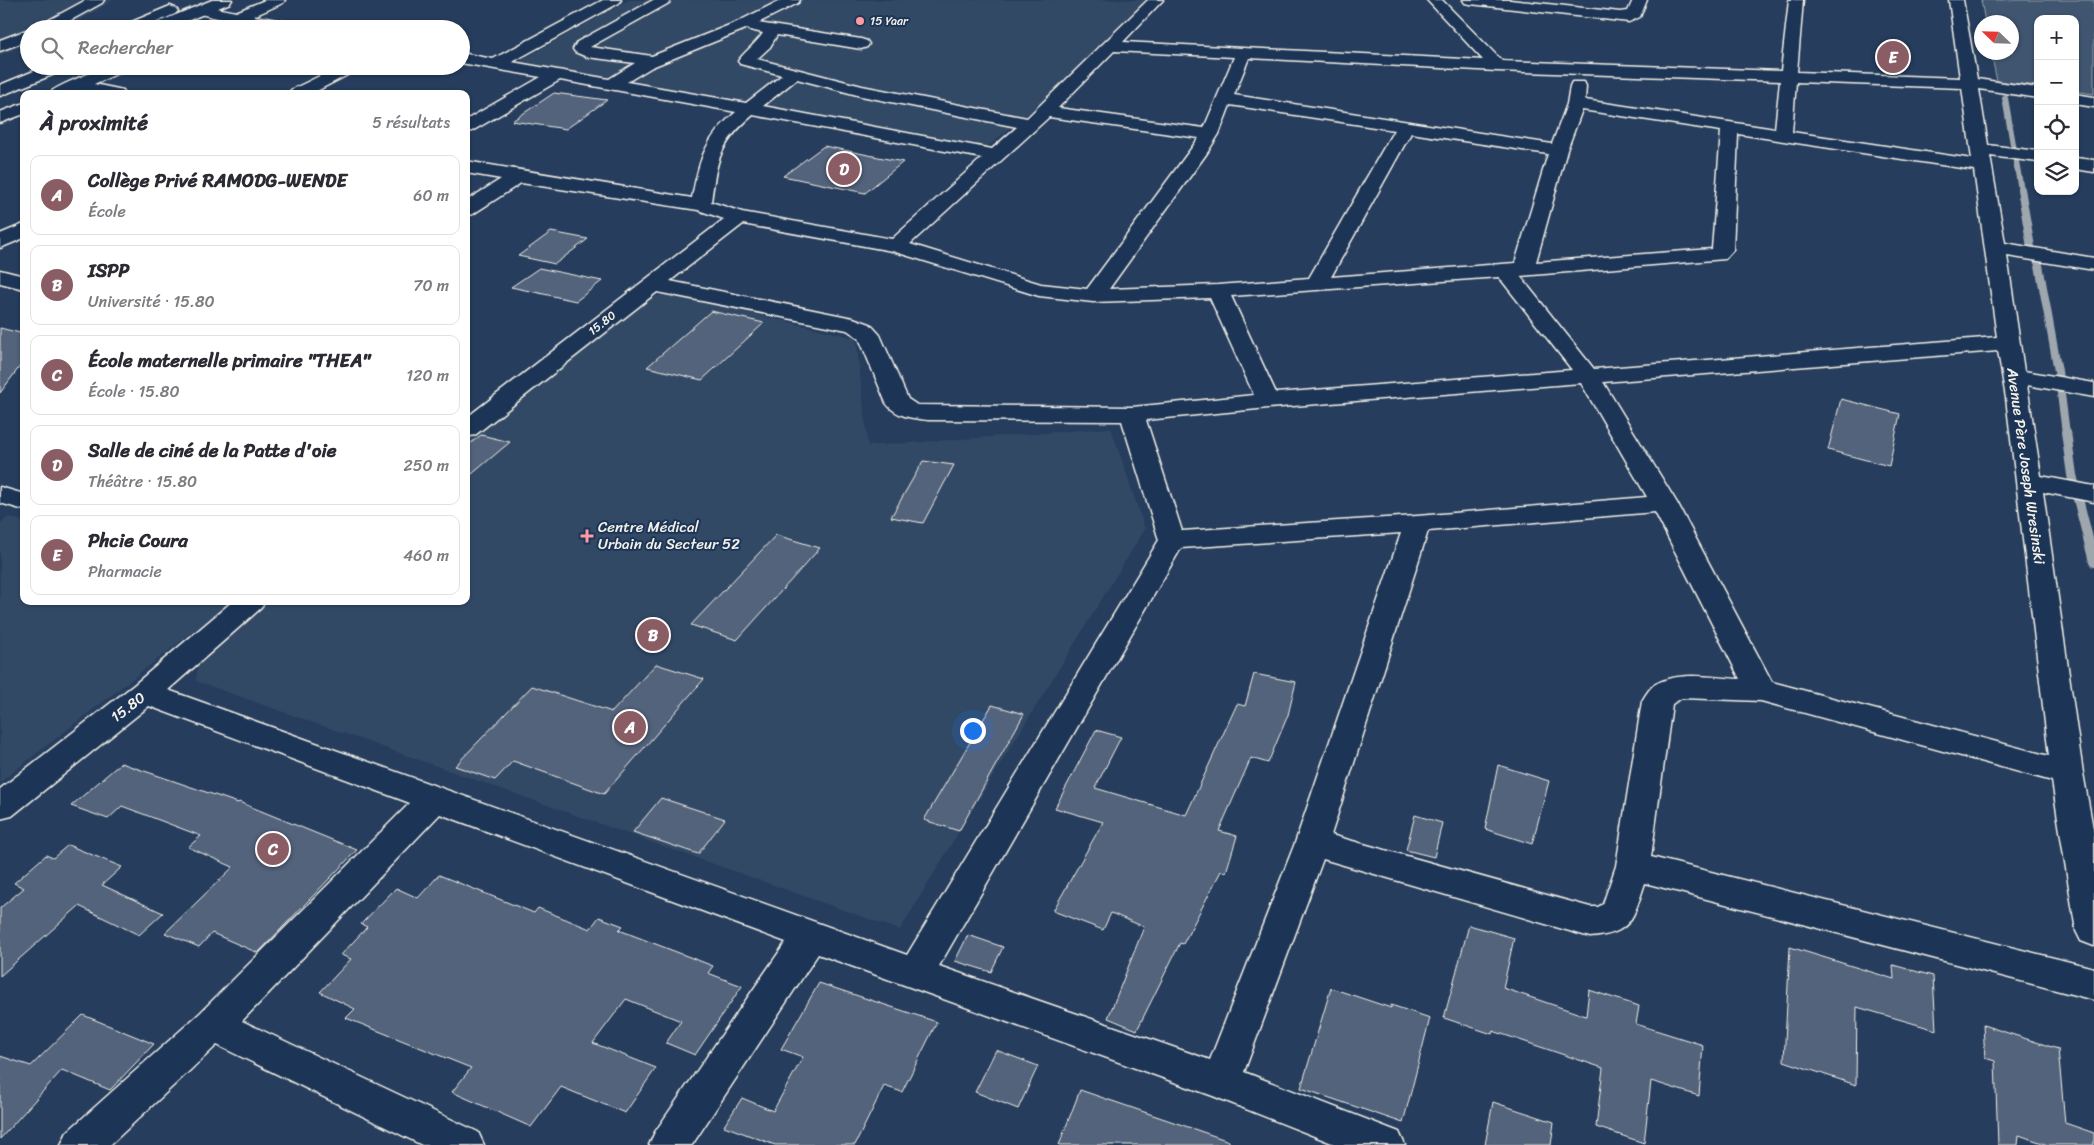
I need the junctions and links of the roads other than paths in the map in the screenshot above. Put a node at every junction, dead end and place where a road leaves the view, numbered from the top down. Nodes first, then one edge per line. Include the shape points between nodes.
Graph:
1 (97, 0) edge
2 (225, 0) edge
3 (278, 0) edge
4 (614, 0) edge
5 (664, 0) edge
6 (794, 0) edge
7 (1156, 0) edge
8 (1434, 0) edge
9 (1470, 0) edge
10 (1640, 0) edge
11 (1796, 0) edge
12 (1956, 0) edge
13 (199, 5) edge
14 (237, 17) junction
15 (60, 20) edge
16 (154, 20) edge
17 (171, 20) edge
18 (230, 20) edge
19 (253, 20) edge
20 (742, 25) junction
21 (773, 30) junction
22 (20, 38) edge
23 (861, 44) dead end
24 (0, 46) edge
25 (1112, 46) junction
26 (1243, 54) junction
27 (470, 60) edge
28 (654, 61) junction
29 (496, 64) junction
30 (1497, 66) junction
31 (1580, 70) junction
32 (20, 72) edge
33 (795, 73) junction
34 (39, 75) edge
35 (101, 75) edge
36 (335, 75) edge
37 (557, 75) junction
38 (1790, 76) junction
39 (0, 81) edge
40 (1971, 83) junction
41 (612, 84) junction
42 (76, 86) junction
43 (66, 90) edge
44 (97, 90) edge
45 (305, 90) edge
46 (0, 91) edge
47 (2034, 92) edge
48 (1224, 99) junction
49 (2079, 100) edge
50 (2094, 102) edge
51 (1576, 104) junction
52 (750, 109) junction
53 (20, 110) edge
54 (1045, 111) junction
55 (0, 118) edge
56 (1030, 124) junction
57 (470, 125) edge
58 (1404, 127) junction
59 (1730, 127) junction
60 (1210, 134) junction
61 (1783, 135) junction
62 (1558, 150) junction
63 (995, 155) junction
64 (1989, 156) junction
65 (2032, 156) edge
66 (2079, 164) edge
67 (2094, 166) edge
68 (470, 168) edge
69 (517, 177) junction
70 (701, 205) junction
71 (470, 207) edge
72 (739, 217) junction
73 (20, 232) edge
74 (0, 242) edge
75 (896, 246) junction
76 (1996, 248) junction
77 (2094, 264) edge
78 (1514, 271) junction
79 (0, 276) edge
80 (20, 282) edge
81 (1317, 283) junction
82 (651, 284) junction
83 (1218, 291) junction
84 (1092, 296) junction
85 (2009, 343) junction
86 (2013, 376) junction
87 (1589, 377) junction
88 (2084, 389) edge
89 (1268, 401) junction
90 (477, 410) edge
91 (1132, 414) junction
92 (470, 423) edge
93 (2028, 481) junction
94 (2093, 494) edge
95 (1664, 503) junction
96 (1417, 524) junction
97 (1172, 540) junction
98 (246, 605) edge
99 (1761, 690) junction
100 (145, 693) junction
101 (2067, 773) junction
102 (435, 798) junction
103 (0, 807) edge
104 (1312, 843) junction
105 (1633, 866) junction
106 (2091, 896) edge
107 (2094, 931) edge
108 (810, 936) junction
109 (916, 973) junction
110 (2094, 984) edge
111 (213, 1025) junction
112 (1221, 1081) junction
113 (81, 1145) edge
114 (464, 1145) edge
115 (669, 1145) edge
116 (1385, 1145) edge

1 - 15 main road
2 - 13 main road
3 - 14 main road
4 - 29 main road
5 - 28 main road via 581,49
6 - 20 main road
7 - 25 main road
8 - 30 main road
9 - 10 main road via 1620,17 1635,14
11 - 38 main road
12 - 40 main road, Avenue Père Joseph Wresinski
13 - 14 main road
13 - 16 main road
13 - 17 main road
14 - 18 main road
14 - 19 main road
20 - 21 main road
20 - 28 main road
21 - 23 main road
21 - 33 main road via 746,61
22 - 24 main road
25 - 26 main road
25 - 54 main road
26 - 30 main road
26 - 48 main road
27 - 29 main road
28 - 41 main road
29 - 37 main road
30 - 31 main road
31 - 38 main road
31 - 51 main road
32 - 39 main road
33 - 52 main road
33 - 56 main road via 860,91
34 - 46 main road
35 - 42 main road
36 - 45 main road
37 - 41 main road
37 - 57 main road
38 - 40 main road
38 - 61 main road
40 - 47 main road
40 - 64 main road, Avenue Père Joseph Wresinski
41 - 52 main road
42 - 43 main road
42 - 44 main road
48 - 58 main road
48 - 60 main road
49 - 50 main road
51 - 59 main road
51 - 62 main road
52 - 63 main road
52 - 70 main road via 714,147
53 - 55 main road
54 - 56 main road
54 - 60 main road
56 - 63 main road
58 - 62 main road
58 - 81 main road
59 - 61 main road
59 - 78 main road via 1722,250 1718,255
60 - 84 main road
61 - 64 main road
62 - 78 main road
63 - 75 main road
64 - 65 main road
64 - 76 main road, Avenue Père Joseph Wresinski
66 - 67 main road
68 - 69 main road
69 - 70 main road
69 - 71 main road
70 - 72 main road
72 - 75 main road
72 - 82 main road, 15.80
73 - 74 main road
75 - 84 main road via 1039,290
76 - 77 main road
76 - 85 main road, Avenue Père Joseph Wresinski
78 - 81 main road
78 - 87 main road
79 - 80 main road
81 - 83 main road
82 - 90 main road, 15.80
82 - 91 main road via 862,329 868,335 898,403 911,411
83 - 84 main road
83 - 89 main road
85 - 86 main road, Avenue Père Joseph Wresinski
85 - 87 main road
86 - 88 main road
86 - 93 main road, Avenue Père Joseph Wresinski
87 - 89 main road
87 - 95 main road
89 - 91 main road
90 - 92 main road, 15.80
91 - 97 main road
93 - 94 main road
93 - 101 main road, Avenue Père Joseph Wresinski
95 - 96 main road
95 - 99 main road
96 - 97 main road
96 - 104 main road
97 - 109 main road
98 - 100 main road, 15.80
99 - 101 main road
99 - 105 main road via 1680,687 1664,692 1657,701
100 - 102 main road
100 - 103 main road, 15.80
101 - 106 main road, Avenue Père Joseph Wresinski
102 - 108 main road
102 - 111 main road
104 - 105 main road via 1590,922 1604,921 1617,913
104 - 112 main road
105 - 110 main road
106 - 107 main road, Avenue Père Joseph Wresinski
108 - 109 main road
108 - 115 main road
109 - 112 main road
111 - 113 main road
111 - 114 main road
112 - 116 main road

